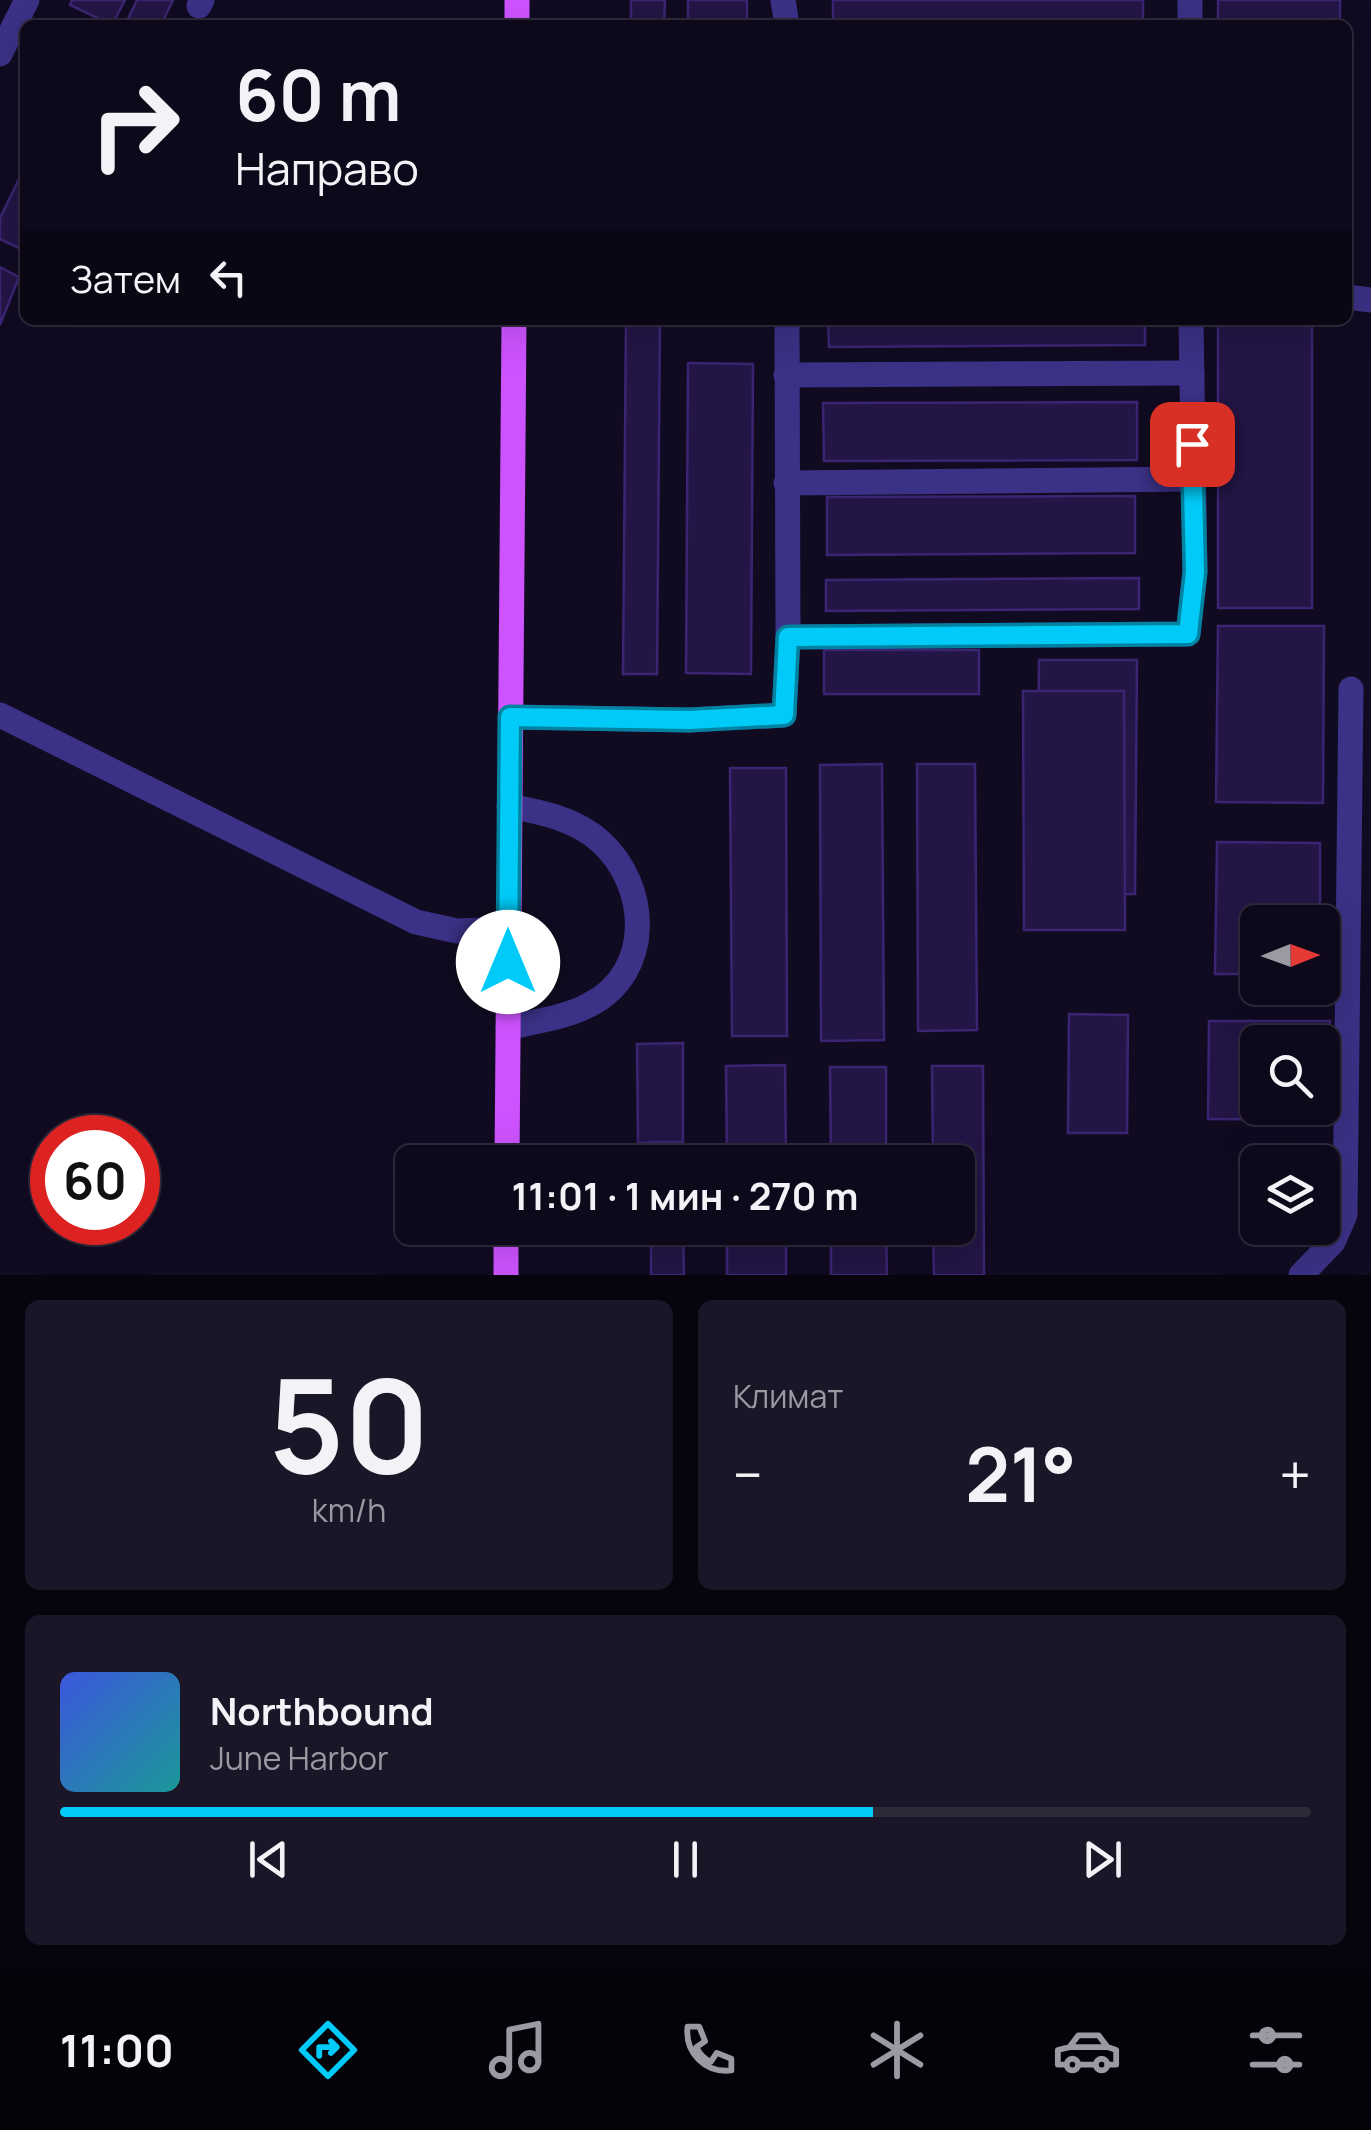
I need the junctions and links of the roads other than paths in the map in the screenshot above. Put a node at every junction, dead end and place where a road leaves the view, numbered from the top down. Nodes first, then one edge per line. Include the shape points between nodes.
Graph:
1 (27, 0) edge
2 (0, 54) edge
3 (514, 325) edge
4 (787, 325) edge
5 (1191, 325) edge
6 (1192, 373) junction
7 (786, 375) junction
8 (1193, 479) junction
9 (786, 483) junction
10 (788, 637) junction
11 (1350, 689) dead end
12 (0, 715) edge
13 (510, 717) junction
14 (509, 806) junction
15 (508, 929) junction
16 (508, 1028) junction
17 (506, 1145) edge
18 (506, 1245) edge
19 (506, 1275) edge
20 (1301, 1275) edge

1 - 2 street
3 - 13 main road
4 - 7 street
5 - 6 street
6 - 7 street
6 - 8 street
7 - 9 street
8 - 9 street
8 - 10 street via 1188,634
9 - 10 street
10 - 13 street via 784,715
11 - 20 street via 1345,1214 1333,1242
12 - 15 street via 416,922
13 - 14 main road
14 - 15 main road
14 - 16 street via 546,812 599,840 632,883 638,906 634,952 608,991 580,1009
15 - 16 main road
16 - 17 main road
18 - 19 main road

